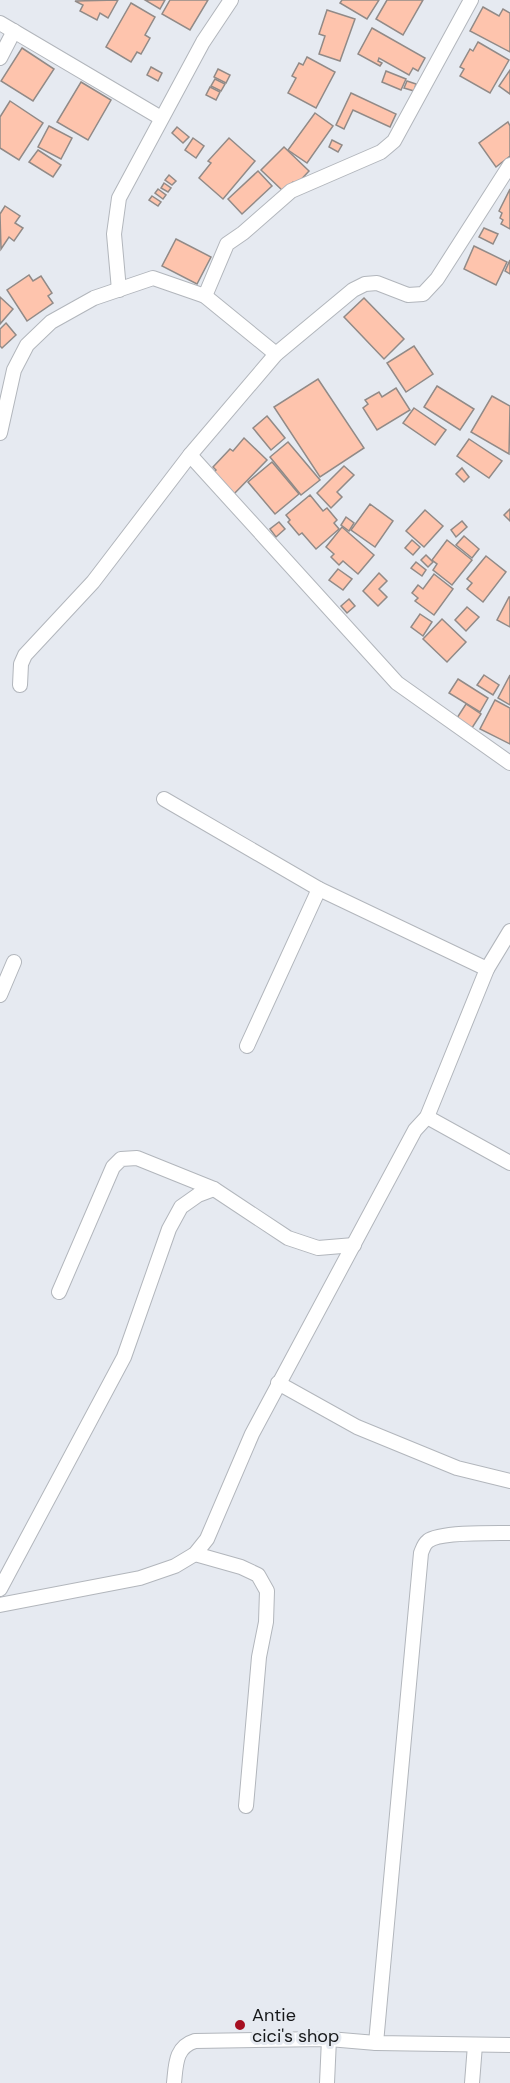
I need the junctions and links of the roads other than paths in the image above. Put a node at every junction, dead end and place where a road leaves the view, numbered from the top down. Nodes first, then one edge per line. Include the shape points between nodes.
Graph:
1 (231, 0) edge
2 (471, 0) edge
3 (0, 23) edge
4 (14, 31) junction
5 (0, 58) edge
6 (160, 118) junction
7 (510, 165) edge
8 (119, 290) junction
9 (205, 296) junction
10 (276, 354) junction
11 (0, 433) edge
12 (190, 455) junction
13 (20, 685) dead end
14 (510, 763) edge
15 (164, 799) dead end
16 (319, 890) junction
17 (510, 931) edge
18 (14, 962) dead end
19 (487, 969) junction
20 (0, 995) edge
21 (247, 1046) dead end
22 (427, 1117) junction
23 (510, 1163) edge
24 (214, 1189) junction
25 (354, 1245) junction
26 (59, 1292) dead end
27 (278, 1383) junction
28 (510, 1481) edge
29 (510, 1533) edge
30 (195, 1554) junction
31 (0, 1589) edge
32 (0, 1605) edge
33 (246, 1806) dead end
34 (329, 2039) junction
35 (376, 2043) junction
36 (475, 2045) junction
37 (510, 2045) edge
38 (174, 2083) edge
39 (327, 2083) edge
40 (472, 2083) edge

1 - 6 street
2 - 9 street via 394,141 381,152 291,191 227,244
3 - 4 street
4 - 5 street
4 - 6 street
6 - 8 street via 119,198 114,234
7 - 10 street via 438,279 423,294 408,295 377,283 365,284
8 - 9 street via 153,278
8 - 11 street via 94,298 51,322 27,345 14,370
9 - 10 street
10 - 12 street
12 - 13 street via 93,582 25,655
12 - 14 street via 397,683
15 - 16 street
16 - 19 street
16 - 21 street
17 - 19 street
18 - 20 street
19 - 22 street
22 - 23 street
22 - 25 street via 415,1130
24 - 25 street via 288,1238 318,1248
24 - 26 street via 137,1158 121,1159 113,1167
24 - 31 street via 181,1207 169,1228 124,1357
25 - 27 street
27 - 28 street via 357,1427 457,1468
27 - 30 street via 207,1539
29 - 35 street via 430,1539 421,1553
30 - 32 street via 140,1578
30 - 33 street via 258,1575 267,1591
34 - 35 street
34 - 38 street via 195,2041 180,2051
34 - 39 street
35 - 36 street
36 - 37 street
36 - 40 street

